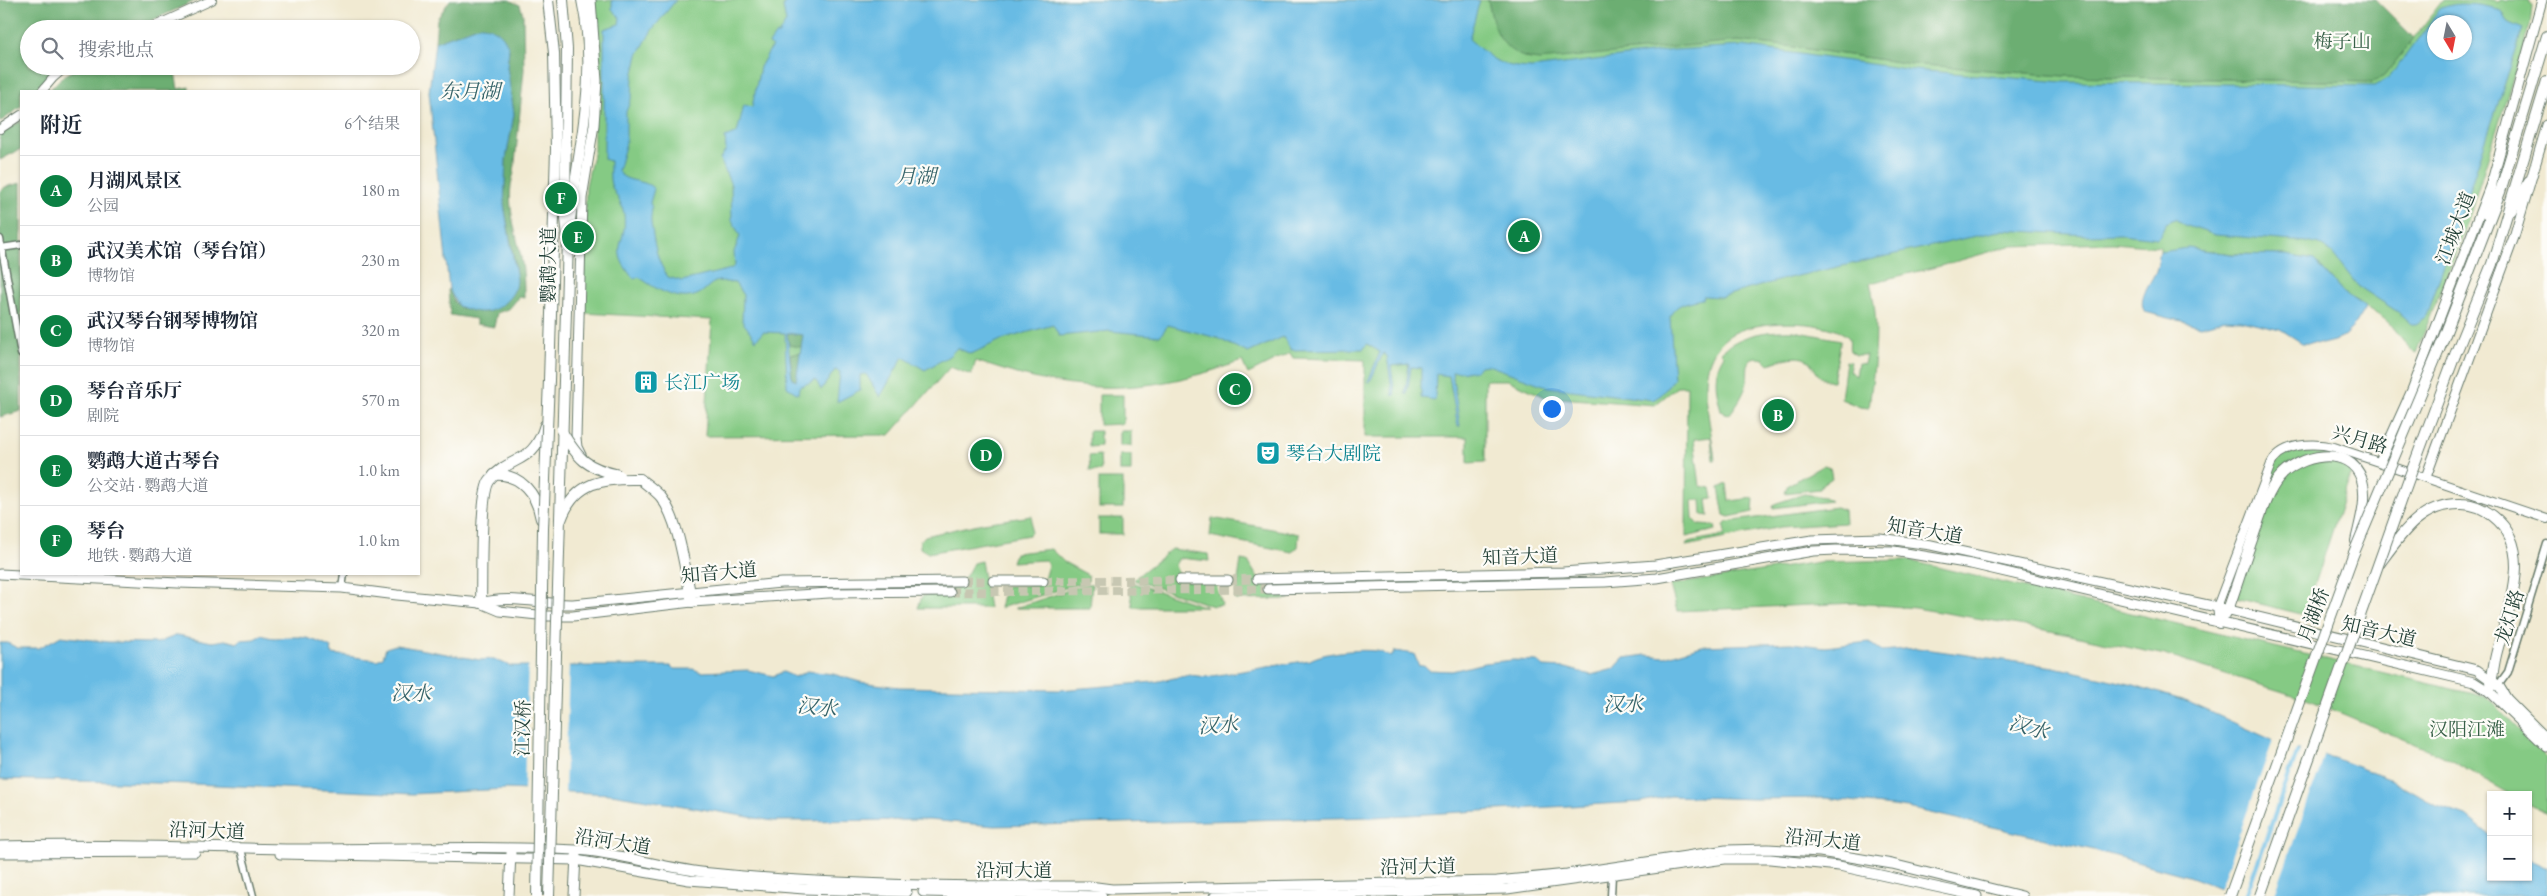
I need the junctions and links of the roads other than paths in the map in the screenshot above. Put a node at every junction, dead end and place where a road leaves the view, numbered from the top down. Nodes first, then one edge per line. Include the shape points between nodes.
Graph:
1 (212, 0) edge
2 (548, 0) edge
3 (564, 0) edge
4 (582, 0) edge
5 (591, 0) edge
6 (2542, 2) edge
7 (2547, 18) edge
8 (168, 20) edge
9 (2536, 22) junction
10 (2547, 36) edge
11 (56, 75) edge
12 (2547, 81) edge
13 (43, 90) edge
14 (20, 116) edge
15 (2547, 125) edge
16 (0, 129) edge
17 (2492, 181) junction
18 (2530, 181) junction
19 (2506, 220) junction
20 (2483, 237) junction
21 (568, 239) junction
22 (0, 240) edge
23 (20, 245) edge
24 (2, 248) junction
25 (18, 321) edge
26 (20, 343) edge
27 (2439, 350) joint
28 (547, 419) junction
29 (561, 430) junction
30 (2380, 461) junction
31 (585, 462) junction
32 (494, 475) junction
33 (2426, 477) junction
34 (640, 479) junction
35 (2547, 518) edge
36 (558, 528) junction
37 (543, 529) junction
38 (2547, 544) edge
39 (2353, 555) junction
40 (543, 560) joint
41 (557, 561) joint
42 (2380, 564) junction
43 (0, 574) edge
44 (344, 575) edge
45 (1257, 579) tunnel mouth
46 (1180, 580) tunnel mouth
47 (1228, 580) tunnel mouth
48 (1043, 581) tunnel mouth
49 (962, 582) tunnel mouth
50 (993, 582) tunnel mouth
51 (342, 588) junction
52 (1268, 590) tunnel mouth
53 (690, 591) junction
54 (950, 592) tunnel mouth
55 (692, 602) junction
56 (482, 603) junction
57 (2222, 608) junction
58 (2219, 623) junction
59 (2494, 686) junction
60 (2547, 739) edge
61 (2547, 747) edge
62 (0, 846) edge
63 (242, 853) junction
64 (511, 853) junction
65 (0, 854) edge
66 (576, 855) junction
67 (1612, 875) junction
68 (1111, 892) edge
69 (1122, 892) edge
70 (850, 893) edge
71 (969, 894) edge
72 (1028, 895) edge
73 (253, 896) edge
74 (509, 896) edge
75 (536, 896) edge
76 (549, 896) edge
77 (574, 896) edge
78 (1097, 896) edge
79 (1215, 896) edge
80 (1611, 896) edge
81 (1977, 896) edge
82 (2022, 896) edge
83 (2230, 896) edge
84 (2260, 896) edge

1 - 8 street
2 - 28 main road, 鹦鹉大道, bridge via 555,60 556,140
3 - 21 main road, 鹦鹉大道 via 568,49 565,207
4 - 21 main road via 589,79
5 - 31 main road via 597,81 594,126 582,198 576,438
6 - 9 main road, 江城大道
7 - 9 main road
9 - 17 main road, 江城大道
10 - 20 main road, 江城大道 via 2500,192
11 - 13 street
12 - 19 main road
14 - 16 street
15 - 18 main road
17 - 20 main road
17 - 30 main road, 江城大道 via 2412,390
18 - 19 main road
18 - 33 main road via 2514,237
19 - 42 main road, bridge
20 - 27 main road, 江城大道
21 - 29 main road, 鹦鹉大道, bridge
22 - 24 street
23 - 24 street
24 - 25 street
25 - 26 street
27 - 39 main road, 月湖桥, bridge
28 - 32 main road, bridge via 542,437 534,449
28 - 37 main road, 鹦鹉大道, bridge
29 - 31 main road, bridge
29 - 36 main road, 鹦鹉大道, bridge
30 - 33 street, 兴月路
30 - 57 street, 兴月路 via 2322,444 2289,448 2278,453 2271,464
31 - 34 main road, bridge via 598,471
32 - 37 main road, bridge via 510,476 531,492 540,508
32 - 56 main road via 485,486 484,495
33 - 35 street, 兴月路
34 - 36 main road, bridge via 612,478 586,487 574,496
34 - 53 main road via 660,496 666,506
36 - 41 main road, 鹦鹉大道, bridge
37 - 40 main road, 鹦鹉大道, bridge
38 - 59 street, 龙灯路 via 2508,672
39 - 57 main road, bridge via 2364,486 2358,472 2347,461 2332,456 2302,461 2285,471 2267,497
39 - 83 main road, 月湖桥, bridge
40 - 75 main road, 江汉桥, bridge
41 - 76 main road, 江汉桥, bridge
42 - 59 main road via 2397,539 2422,514 2445,504 2472,504 2486,510 2507,530 2513,544 2516,572
42 - 84 main road, bridge
43 - 51 main road, 知音大道
44 - 51 street
45 - 57 main road, 知音大道 via 1582,570 1664,564 1812,540 1880,538 1931,544
46 - 47 main road
48 - 50 main road
49 - 53 main road, 知音大道 via 781,583
51 - 56 main road, 知音大道
52 - 58 main road, 知音大道 via 1604,582 1665,577 1813,551 1879,550 1970,564
53 - 55 main road
53 - 56 main road, 知音大道 via 573,604 496,598
54 - 55 main road, 知音大道 via 829,593
55 - 56 main road, 知音大道 via 559,616 500,611
57 - 58 main road
57 - 59 main road, 知音大道 via 2476,670
58 - 59 main road, 知音大道
59 - 60 main road, 知音大道
59 - 61 main road, 知音大道
62 - 64 main road, 沿河大道
63 - 64 main road, 沿河大道
63 - 65 main road, 沿河大道
63 - 73 street
64 - 66 main road, 沿河大道
64 - 74 main road
66 - 68 main road, 沿河大道 via 597,852 707,873 790,880 906,886 1089,886
66 - 70 main road, 沿河大道 via 689,880
66 - 77 main road
67 - 79 main road, 沿河大道 via 1507,889
67 - 80 street
67 - 81 main road, 沿河大道 via 1725,859 1770,859 1839,866
68 - 69 main road, 沿河大道
69 - 82 main road, 沿河大道 via 1497,881 1573,874 1726,850 1768,849 1820,852 1892,864
70 - 71 main road, 沿河大道
71 - 72 main road, 沿河大道
72 - 78 main road, 沿河大道

